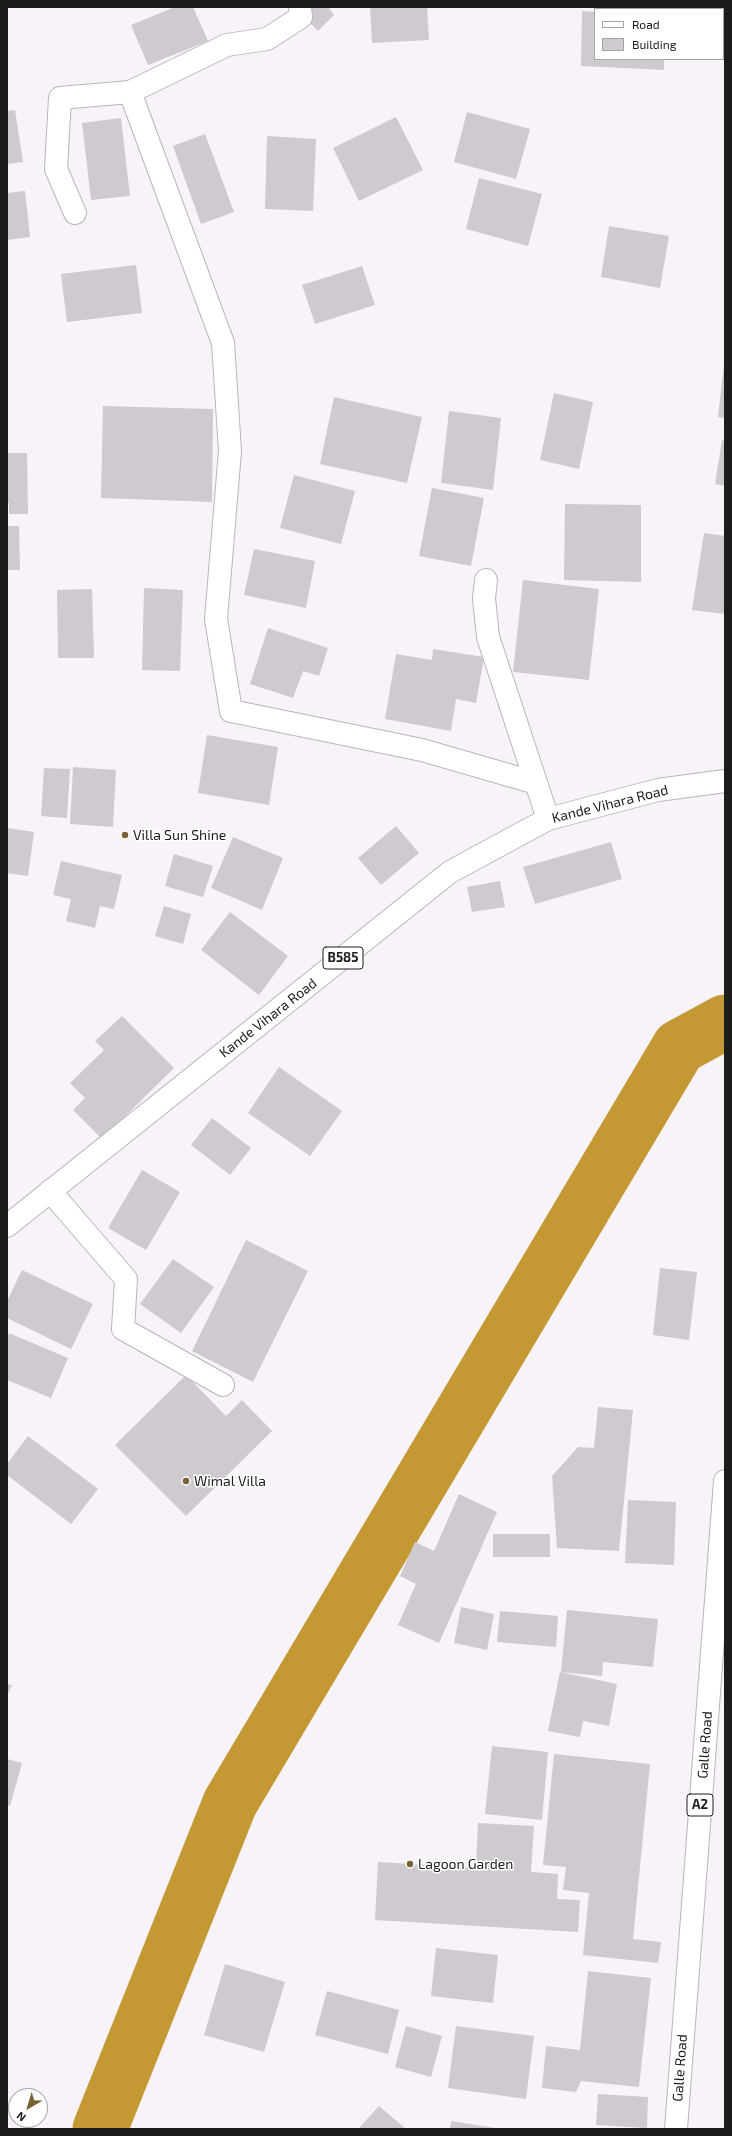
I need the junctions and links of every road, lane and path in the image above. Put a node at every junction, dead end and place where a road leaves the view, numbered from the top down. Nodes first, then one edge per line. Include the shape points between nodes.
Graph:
1 (300, 7) edge
2 (130, 92) junction
3 (75, 213) dead end
4 (486, 580) dead end
5 (725, 781) edge
6 (536, 783) junction
7 (548, 819) junction
8 (50, 1191) junction
9 (7, 1226) edge
10 (223, 1386) dead end
11 (725, 1481) edge
12 (676, 2129) edge

1 - 2 main road via 301,17 267,39 228,45
2 - 3 main road via 60,98 56,169
2 - 6 main road via 223,343 230,451 216,620 231,710 422,750
4 - 6 main road via 484,598 488,637
5 - 7 main road, Kande Vihara Road / B585 via 658,790
6 - 7 main road
7 - 8 main road, Kande Vihara Road / B585 via 450,872
8 - 9 main road, Kande Vihara Road / B585
8 - 10 main road via 126,1279 123,1329
11 - 12 main road, Galle Road / A2

